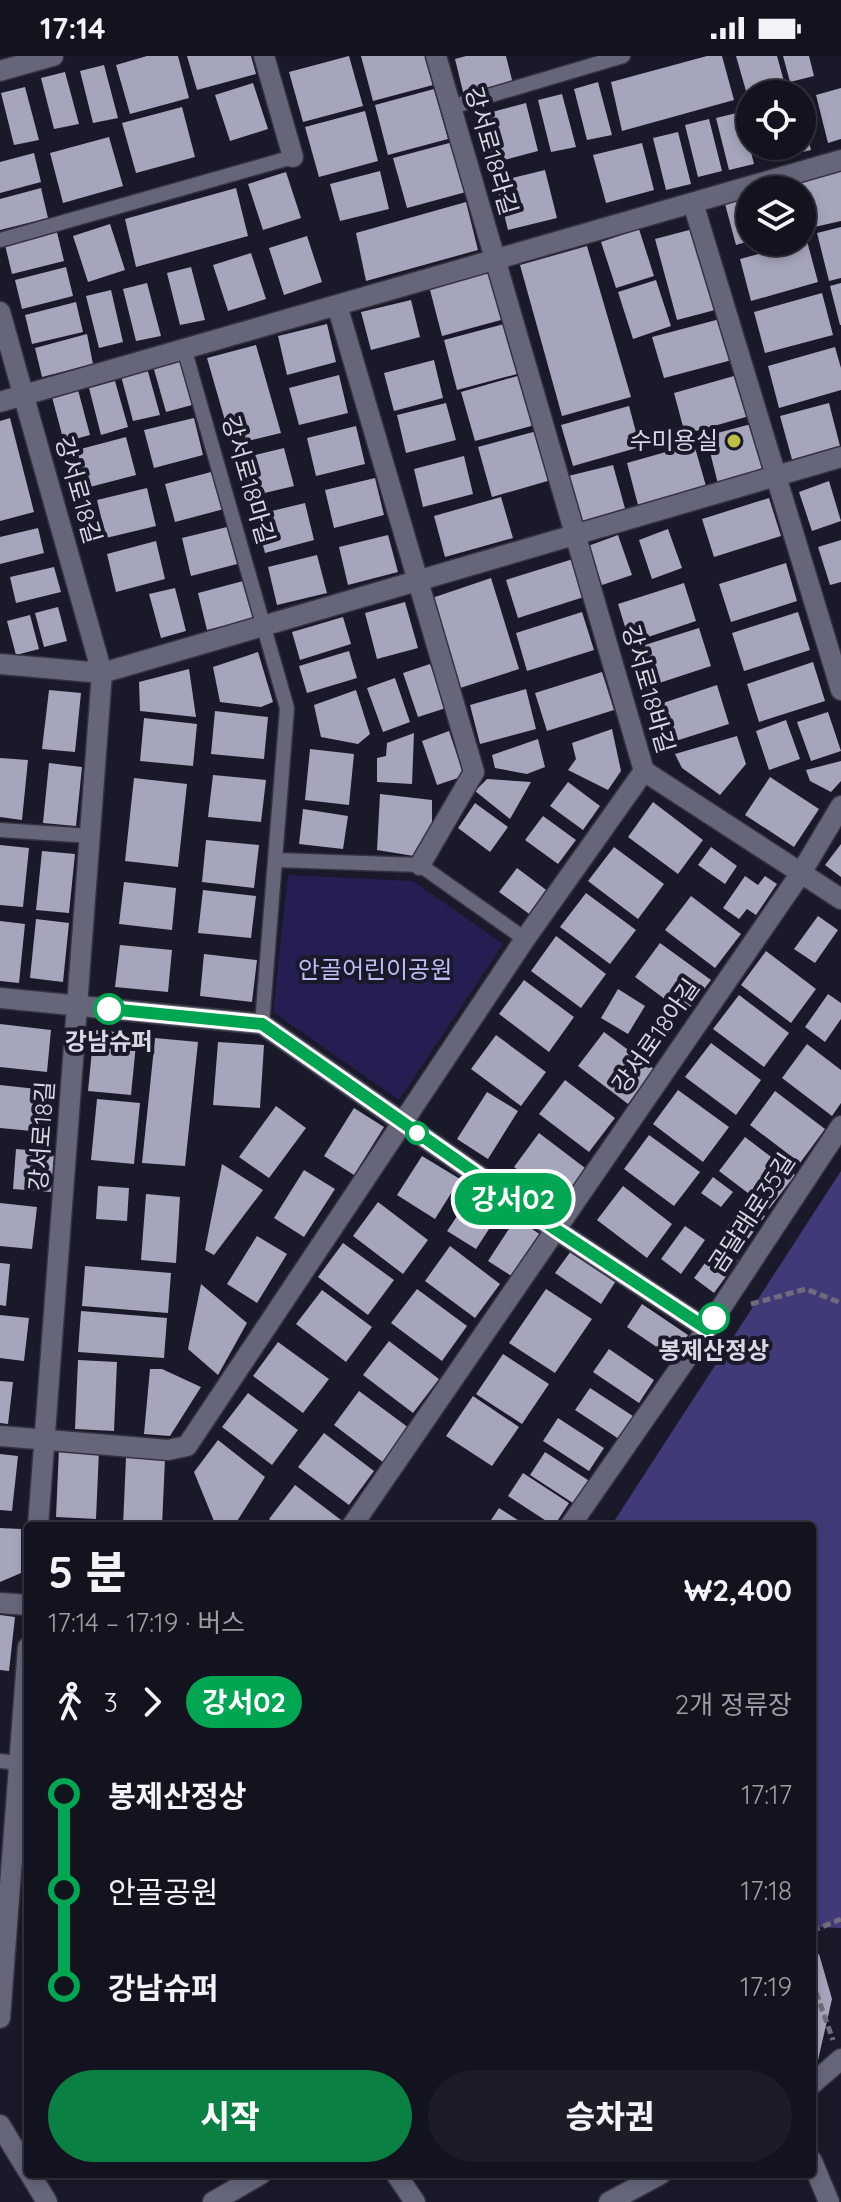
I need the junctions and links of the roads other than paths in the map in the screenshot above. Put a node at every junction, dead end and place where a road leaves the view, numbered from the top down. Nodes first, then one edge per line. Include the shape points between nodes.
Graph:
1 (53, 56) edge
2 (264, 56) edge
3 (436, 56) edge
4 (623, 56) edge
5 (0, 71) edge
6 (451, 107) junction
7 (293, 157) joint
8 (841, 160) edge
9 (693, 203) junction
10 (0, 240) edge
11 (496, 260) junction
12 (337, 305) junction
13 (0, 312) edge
14 (184, 348) junction
15 (24, 395) junction
16 (0, 402) edge
17 (841, 457) edge
18 (778, 476) junction
19 (575, 535) junction
20 (416, 581) junction
21 (263, 626) junction
22 (0, 664) edge
23 (102, 673) junction
24 (841, 690) edge
25 (644, 771) junction
26 (841, 806) edge
27 (0, 830) edge
28 (91, 836) junction
29 (277, 860) junction
30 (420, 865) junction
31 (801, 873) junction
32 (841, 899) edge
33 (525, 939) junction
34 (0, 998) edge
35 (78, 1005) junction
36 (262, 1024) junction
37 (403, 1123) junction
38 (841, 1126) edge
39 (555, 1229) junction
40 (707, 1329) junction
41 (0, 1436) edge
42 (44, 1440) junction
43 (38, 1522) edge
44 (355, 1522) edge
45 (573, 1522) edge
46 (0, 1603) edge
47 (24, 1605) edge
48 (24, 1683) edge
49 (15, 1763) edge
50 (3, 1938) edge
51 (24, 1940) edge
52 (0, 2018) edge
53 (840, 2060) edge
54 (816, 2081) edge
55 (0, 2125) edge
56 (24, 2164) edge
57 (816, 2171) edge
58 (33, 2178) edge
59 (254, 2178) edge
60 (399, 2178) edge
61 (654, 2178) edge
62 (47, 2202) edge
63 (213, 2202) edge
64 (415, 2202) edge
65 (609, 2202) edge
66 (829, 2202) edge

1 - 5 street
2 - 7 street
3 - 6 street, 강서로18라길
4 - 6 lane
6 - 11 street, 강서로18라길
7 - 10 lane
8 - 9 street
9 - 11 street
9 - 18 street
11 - 12 street
11 - 19 street
12 - 14 street
12 - 20 street
13 - 15 street, 강서로18길
14 - 15 street
14 - 21 lane, 강서로18마길
15 - 16 street
15 - 23 street, 강서로18길
17 - 18 street
18 - 19 street
18 - 24 street
19 - 20 street
19 - 25 street, 강서로18바길
20 - 21 street
20 - 30 street via 474,772
21 - 23 street
21 - 29 lane via 287,708
22 - 23 street
23 - 28 street, 강서로18길
25 - 31 street, 강서로18바길
25 - 33 street
26 - 31 street
27 - 28 lane
28 - 35 street, 강서로18길
29 - 30 lane
29 - 36 lane
30 - 33 lane
31 - 32 street, 강서로18바길
31 - 39 street, 강서로18아길
33 - 37 street
34 - 35 street
35 - 36 street
35 - 42 street, 강서로18길
36 - 37 street
37 - 39 street
37 - 42 street via 187,1446 168,1450
38 - 40 street, 곰달래로35길
39 - 40 street
39 - 44 street, 강서로18아길
40 - 45 street, 곰달래로35길
41 - 42 street
42 - 43 street, 강서로18길
46 - 47 street
48 - 49 street
49 - 50 street
50 - 51 street
50 - 52 street
53 - 54 street
55 - 56 street
57 - 66 street
58 - 62 street
59 - 63 street
60 - 64 street
61 - 65 street

